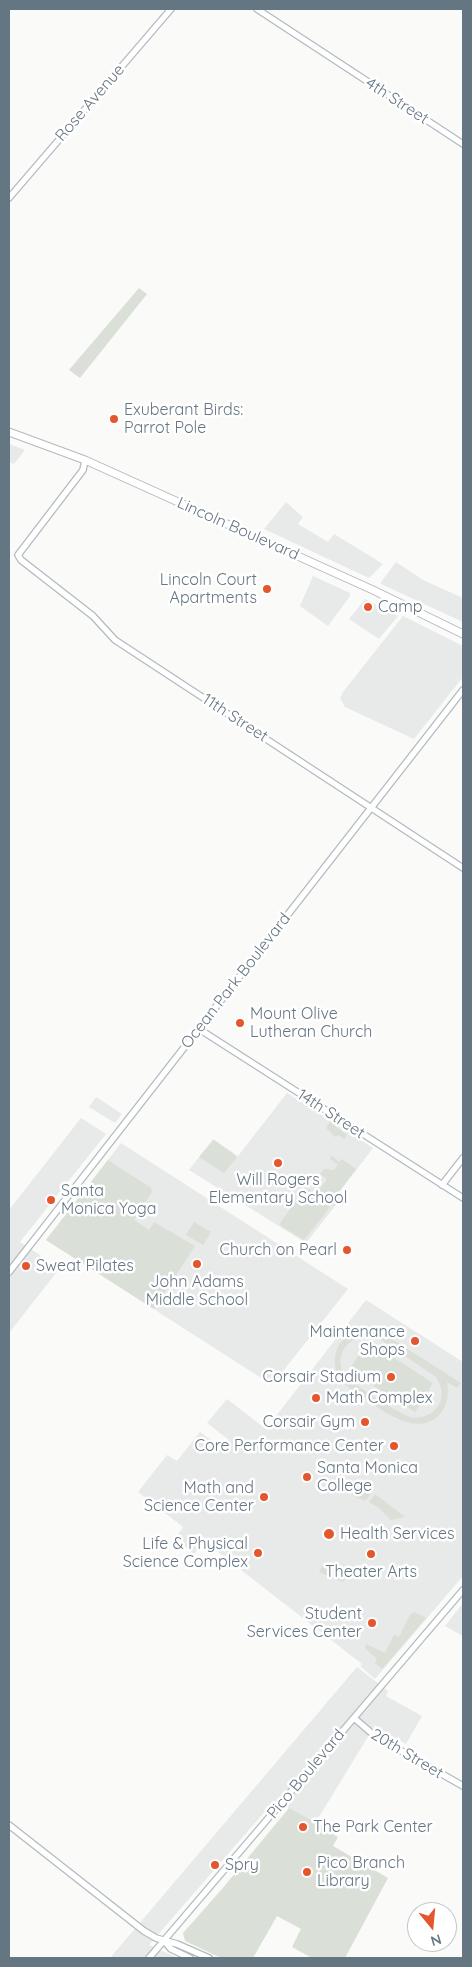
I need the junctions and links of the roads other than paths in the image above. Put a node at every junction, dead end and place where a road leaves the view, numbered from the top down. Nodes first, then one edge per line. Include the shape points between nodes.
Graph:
1 (171, 9) edge
2 (257, 9) edge
3 (463, 144) edge
4 (9, 198) edge
5 (11, 433) edge
6 (85, 460) junction
7 (463, 634) edge
8 (463, 690) edge
9 (371, 807) junction
10 (463, 868) edge
11 (199, 1029) junction
12 (463, 1158) edge
13 (442, 1185) junction
14 (463, 1198) edge
15 (9, 1272) edge
16 (463, 1590) edge
17 (354, 1718) junction
18 (463, 1786) edge
19 (9, 1825) edge
20 (164, 1941) junction
21 (149, 1958) edge
22 (190, 1958) edge
23 (209, 1958) edge

1 - 4 street, Rose Avenue
2 - 3 street, 4th Street
5 - 6 highway, Lincoln Boulevard
6 - 7 highway, Lincoln Boulevard
6 - 9 street, 11th Street via 83,470 18,556 93,616 115,640
8 - 9 street, Ocean Park Boulevard
9 - 10 street, 11th Street
9 - 11 street, Ocean Park Boulevard
11 - 13 street, 14th Street
11 - 15 street, Ocean Park Boulevard
12 - 13 street
13 - 14 street, 14th Street
16 - 17 street, Pico Boulevard
17 - 18 street, 20th Street via 375,1736
17 - 20 street, Pico Boulevard
19 - 20 street via 136,1925
20 - 21 street, Pico Boulevard
20 - 22 street via 171,1949
20 - 23 street

